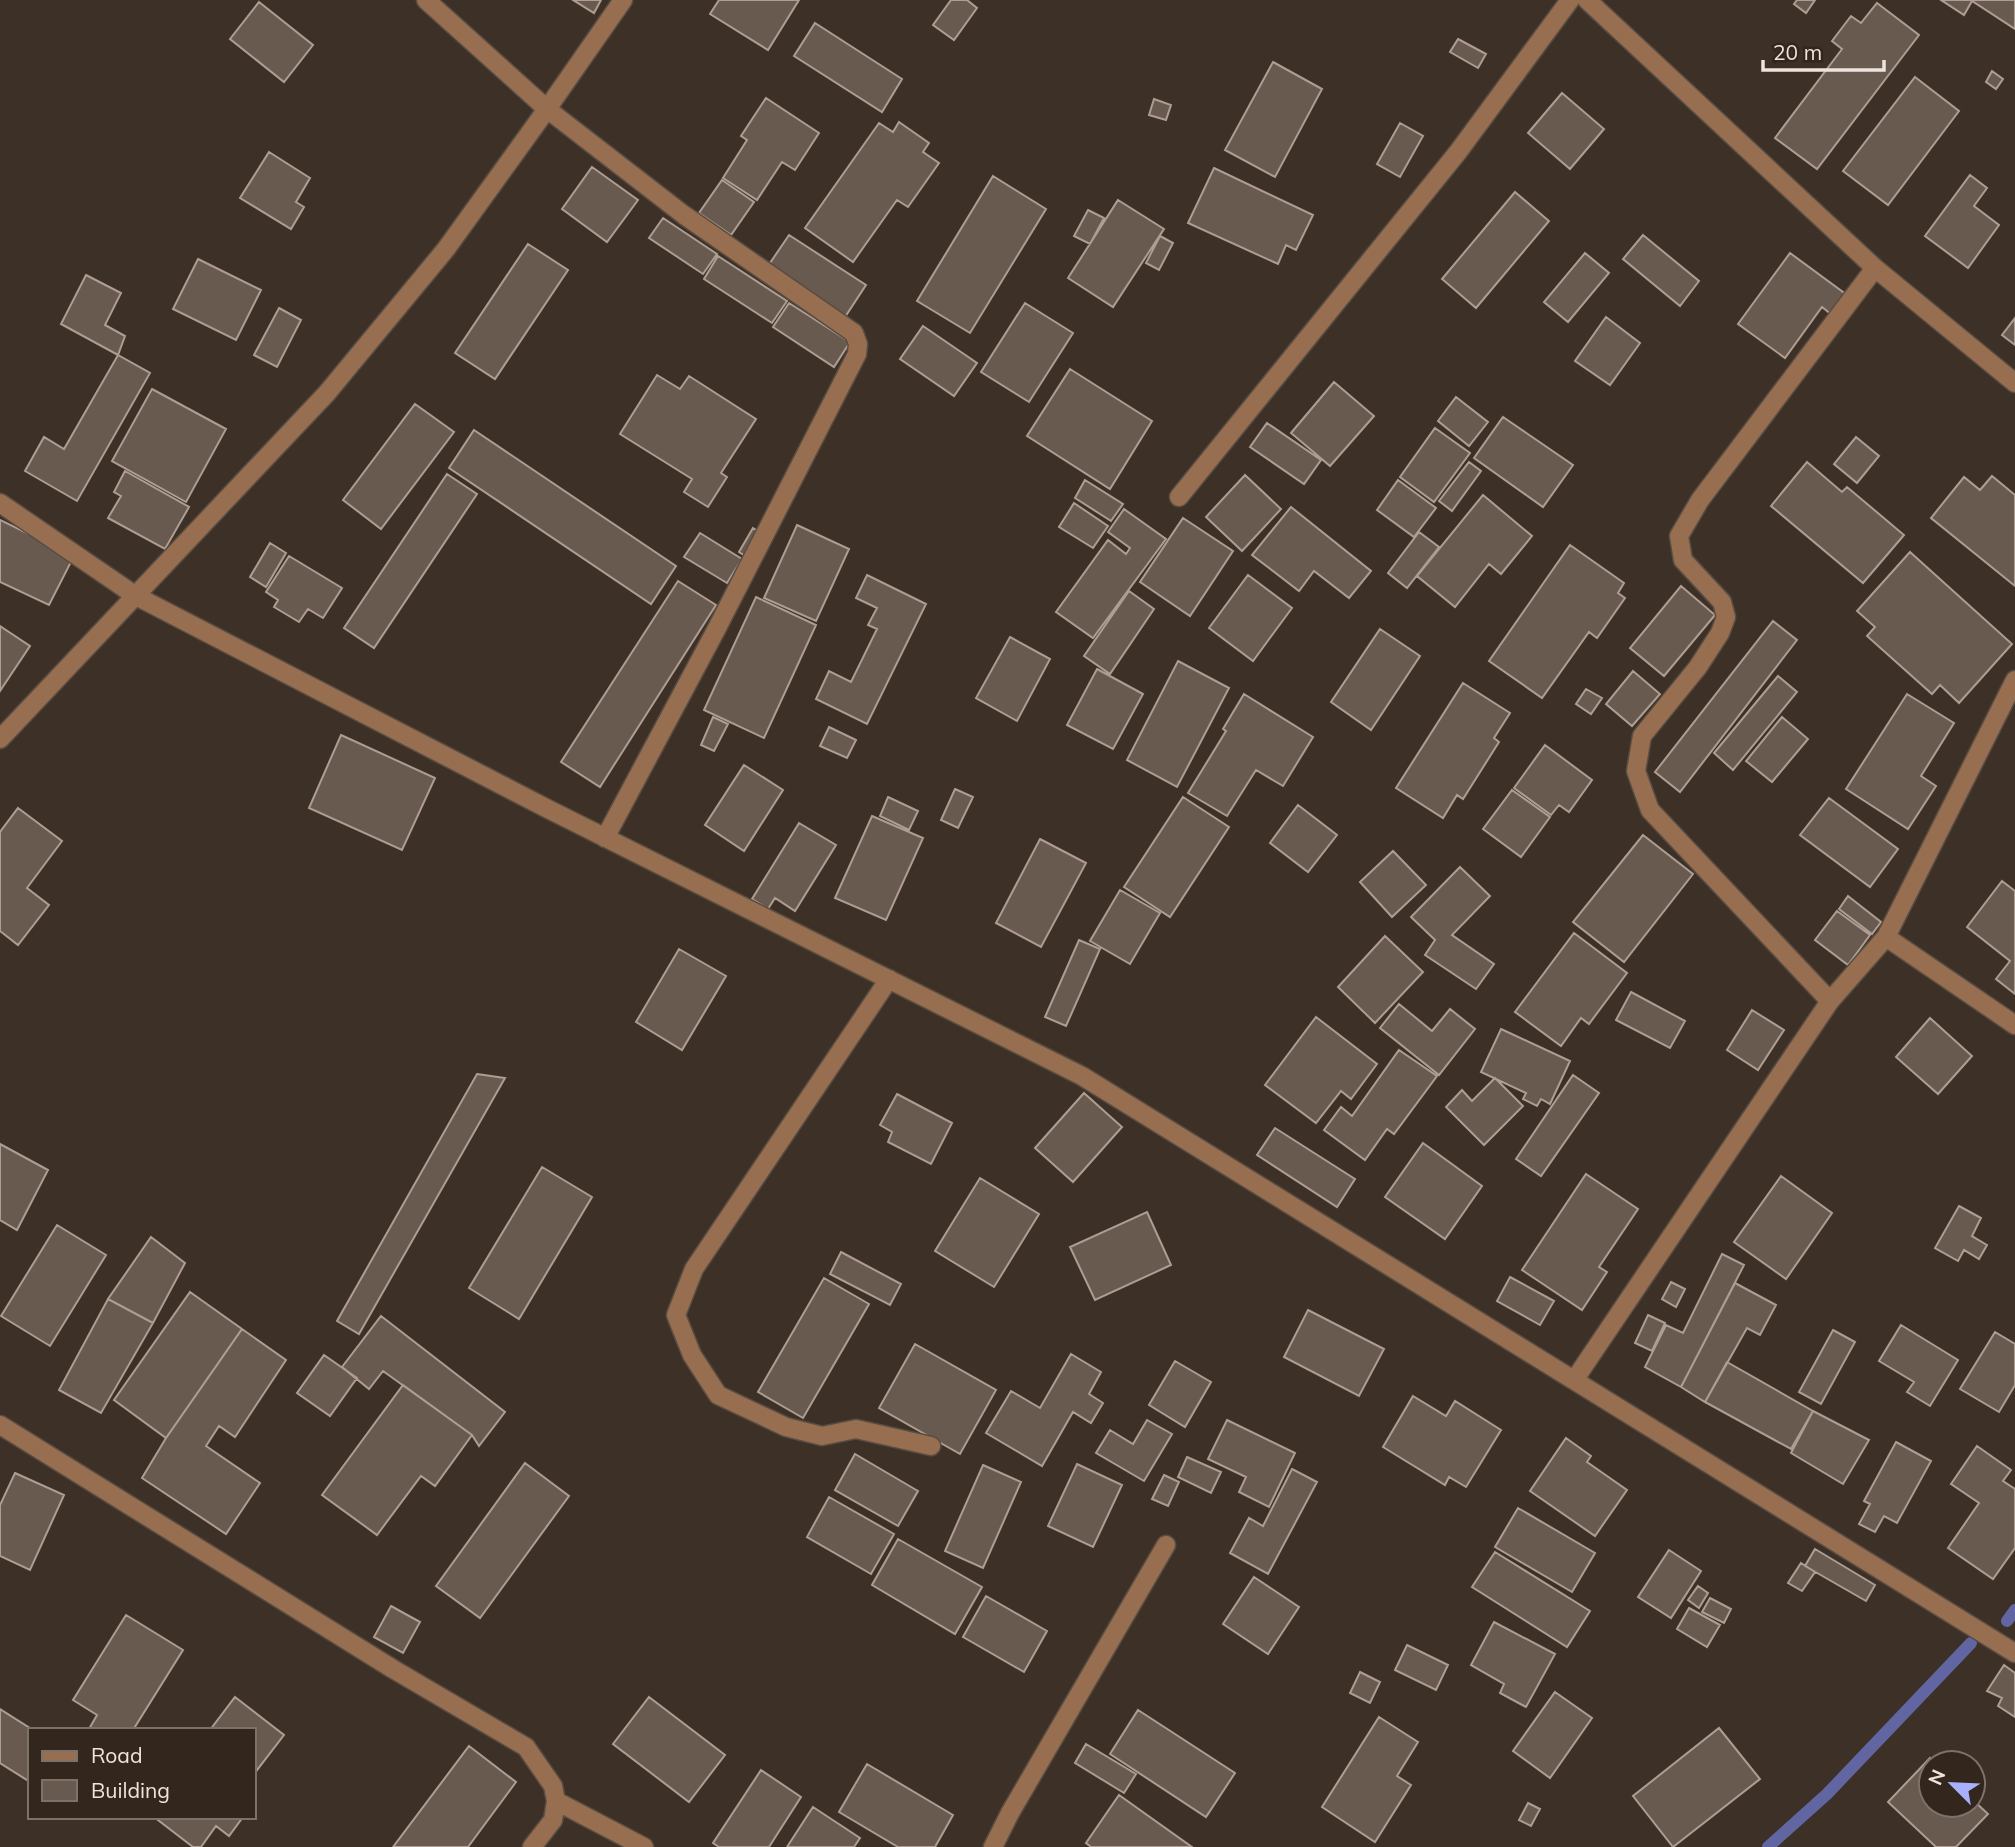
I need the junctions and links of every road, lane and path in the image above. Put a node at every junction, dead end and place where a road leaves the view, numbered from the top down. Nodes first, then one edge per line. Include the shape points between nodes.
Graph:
1 (426, 0) edge
2 (623, 0) edge
3 (1570, 0) edge
4 (1587, 0) edge
5 (547, 110) junction
6 (1875, 268) junction
7 (2015, 383) edge
8 (1179, 498) dead end
9 (0, 503) edge
10 (136, 596) junction
11 (2015, 680) edge
12 (0, 739) edge
13 (605, 838) junction
14 (1886, 937) junction
15 (889, 979) junction
16 (1830, 1001) junction
17 (2015, 1024) edge
18 (1574, 1379) junction
19 (0, 1425) edge
20 (931, 1446) dead end
21 (1166, 1545) dead end
22 (2015, 1653) edge
23 (556, 1801) junction
24 (532, 1847) edge
25 (644, 1847) edge
26 (993, 1847) edge

1 - 5 street
2 - 5 street
3 - 8 street via 1458,152
4 - 6 street
5 - 10 street via 446,249 327,393
5 - 13 street via 684,215 854,333 858,344 857,354 716,630
6 - 7 street
6 - 16 street via 1700,500 1679,536 1683,560 1722,602 1726,617 1698,667 1642,736 1636,771 1650,810
9 - 10 street
10 - 12 street
10 - 13 street
11 - 14 street
13 - 15 street
14 - 16 street
14 - 17 street
15 - 18 street via 1082,1076
15 - 20 street via 694,1269 676,1315 692,1355 718,1395 786,1427 822,1436 856,1429
16 - 18 street
18 - 22 street
19 - 23 street via 526,1747 553,1786
21 - 26 street
23 - 24 street via 553,1820
23 - 25 street

